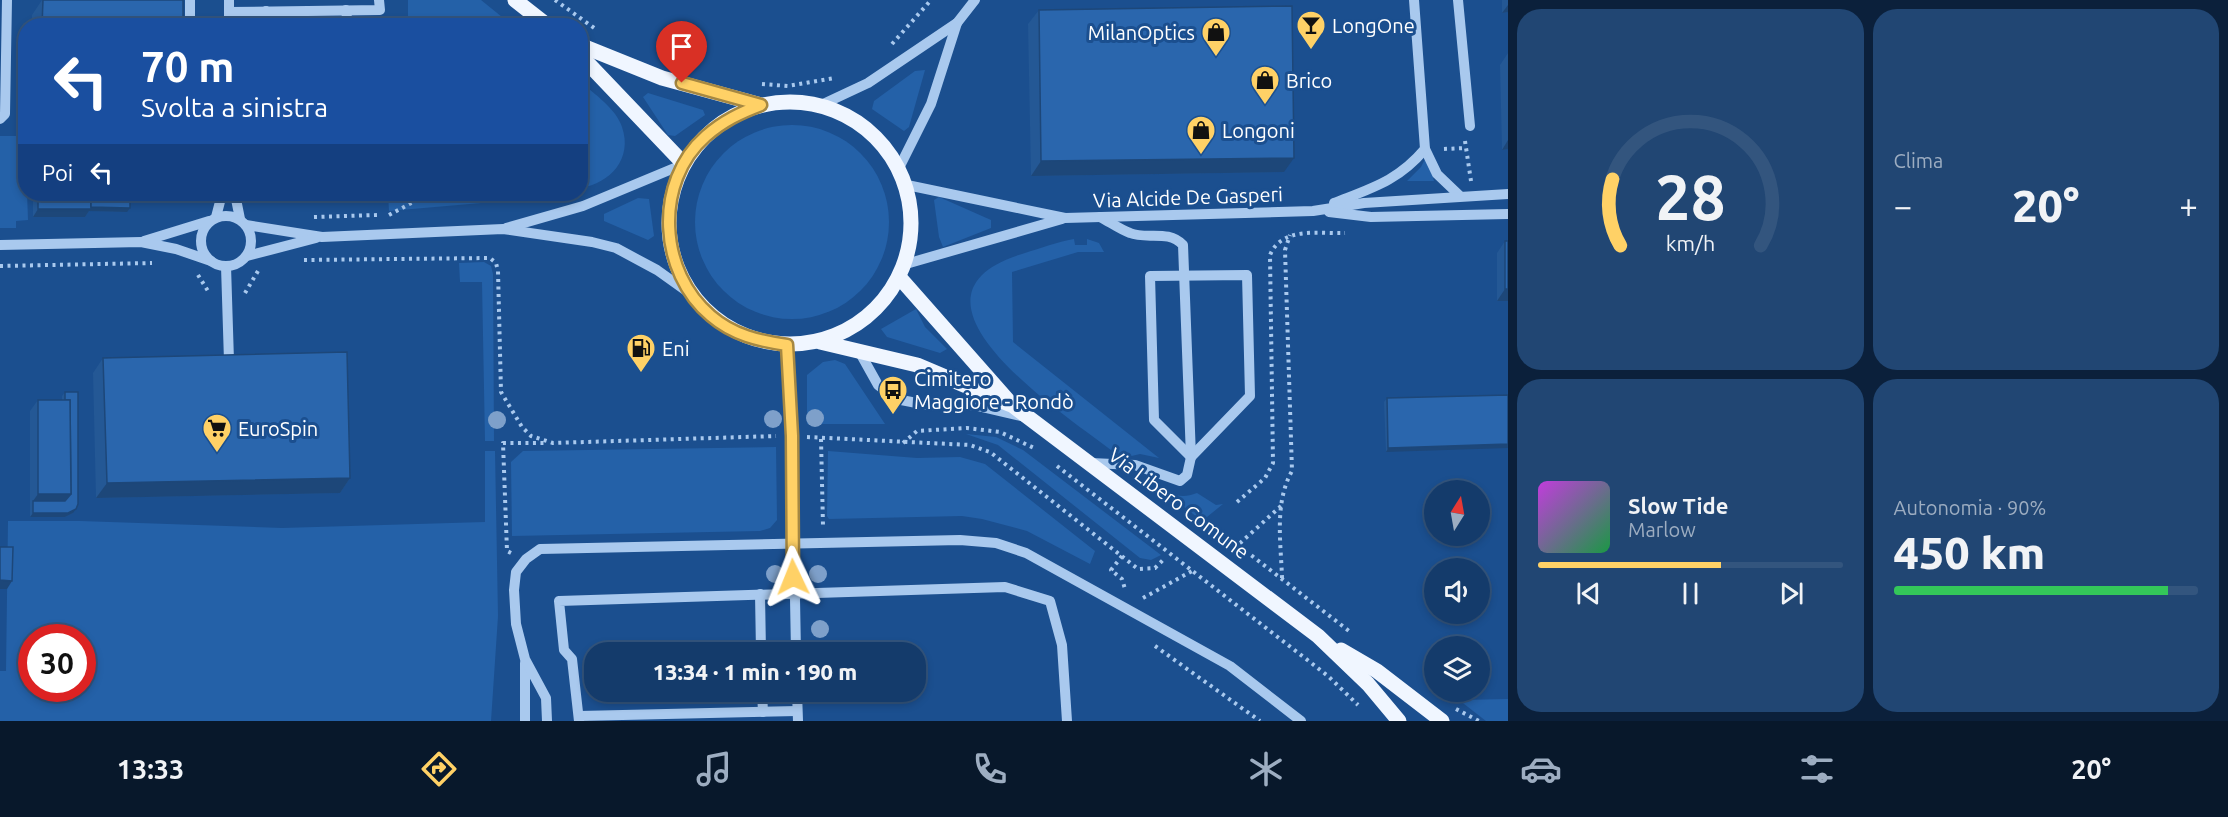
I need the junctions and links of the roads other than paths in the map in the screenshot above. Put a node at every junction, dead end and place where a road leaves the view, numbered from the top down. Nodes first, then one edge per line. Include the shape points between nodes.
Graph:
1 (7, 0) edge
2 (190, 0) edge
3 (229, 0) edge
4 (380, 0) edge
5 (515, 0) edge
6 (975, 0) edge
7 (1414, 0) edge
8 (1458, 0) edge
9 (346, 10) junction
10 (266, 11) junction
11 (229, 12) junction
12 (190, 18) edge
13 (229, 18) edge
14 (266, 18) edge
15 (347, 18) edge
16 (538, 18) edge
17 (957, 23) junction
18 (588, 48) edge
19 (588, 64) edge
20 (761, 105) junction
21 (821, 105) junction
22 (0, 119) edge
23 (1470, 126) dead end
24 (1425, 149) junction
25 (684, 164) junction
26 (899, 168) junction
27 (906, 185) junction
28 (1508, 194) edge
29 (1459, 195) junction
30 (219, 201) edge
31 (236, 201) edge
32 (1313, 211) junction
33 (1508, 214) edge
34 (1100, 217) junction
35 (1065, 218) junction
36 (212, 219) junction
37 (243, 222) junction
38 (503, 229) junction
39 (322, 237) junction
40 (141, 242) junction
41 (0, 245) edge
42 (247, 256) junction
43 (211, 261) junction
44 (226, 266) junction
45 (903, 271) junction
46 (1184, 276) junction
47 (692, 296) junction
48 (820, 342) junction
49 (787, 345) junction
50 (859, 351) junction
51 (229, 361) edge
52 (1012, 405) junction
53 (1027, 417) junction
54 (1191, 457) junction
55 (1091, 463) junction
56 (792, 543) junction
57 (760, 594) junction
58 (794, 594) junction
59 (1318, 636) junction
60 (761, 642) edge
61 (796, 642) edge
62 (525, 659) junction
63 (762, 702) edge
64 (763, 712) junction
65 (797, 716) edge
66 (579, 718) edge
67 (525, 721) edge
68 (547, 721) edge
69 (1067, 721) edge
70 (1301, 721) edge
71 (1399, 721) edge
72 (1442, 721) edge

1 - 22 street via 5,114
2 - 12 street
3 - 11 street
4 - 9 street via 380,10
5 - 16 main road
6 - 17 street
7 - 24 street
8 - 23 street
9 - 10 street
9 - 15 street
10 - 11 street
10 - 14 street
11 - 13 street
17 - 21 street via 868,83
17 - 26 street via 931,104
18 - 20 main road via 662,78
19 - 25 main road
20 - 21 main road via 791,101
20 - 25 main road via 730,117 704,138
21 - 26 main road via 853,119 880,140
24 - 29 street via 1437,174
24 - 32 street via 1410,167 1389,182
25 - 38 street via 583,206
25 - 47 main road via 671,196 668,231 675,265
26 - 27 main road
27 - 35 street, Via Alcide De Gasperi
27 - 45 main road via 913,225
28 - 29 street, Via Alcide De Gasperi
29 - 32 street, Via Alcide De Gasperi
30 - 36 street
31 - 37 street
32 - 33 street, Via Alcide De Gasperi via 1371,217
32 - 34 street, Via Alcide De Gasperi
34 - 35 street, Via Alcide De Gasperi
34 - 46 street via 1131,234 1178,239 1183,245
35 - 45 street, Via Alcide De Gasperi
36 - 37 street via 231,216
36 - 40 street
36 - 43 street via 204,228 200,243
37 - 39 street
37 - 42 street via 251,240
38 - 39 street
38 - 47 street via 616,248 657,270
39 - 42 street
40 - 41 street
40 - 43 street
42 - 44 street
43 - 44 street
44 - 51 street
45 - 48 main road via 880,306 853,328
45 - 52 main road, Via Libero Comune
46 - 54 street
46 - 54 street via 1150,276 1154,420
46 - 54 street via 1247,275 1250,396
47 - 49 main road via 734,332
48 - 49 main road
48 - 50 main road, Via Libero Comune
49 - 56 street
50 - 52 main road, Via Libero Comune via 917,365
50 - 53 street via 878,385 896,399 932,405 973,405
52 - 53 main road, Via Libero Comune
53 - 55 main road, Via Libero Comune
54 - 55 street via 1187,475 1180,481 1135,465
55 - 59 main road, Via Libero Comune
56 - 58 street
56 - 62 street via 540,549 516,572 516,624
56 - 70 street via 960,540 996,543 1026,552 1230,666
57 - 58 street
57 - 60 street
57 - 66 street via 559,601 564,650 572,659
58 - 61 street
58 - 69 street via 1005,587 1050,601 1062,645
59 - 71 main road, Via Libero Comune via 1368,684
59 - 72 main road, Via Libero Comune via 1377,671
62 - 67 street
62 - 68 street via 546,698
63 - 64 street
64 - 65 street
64 - 66 street

